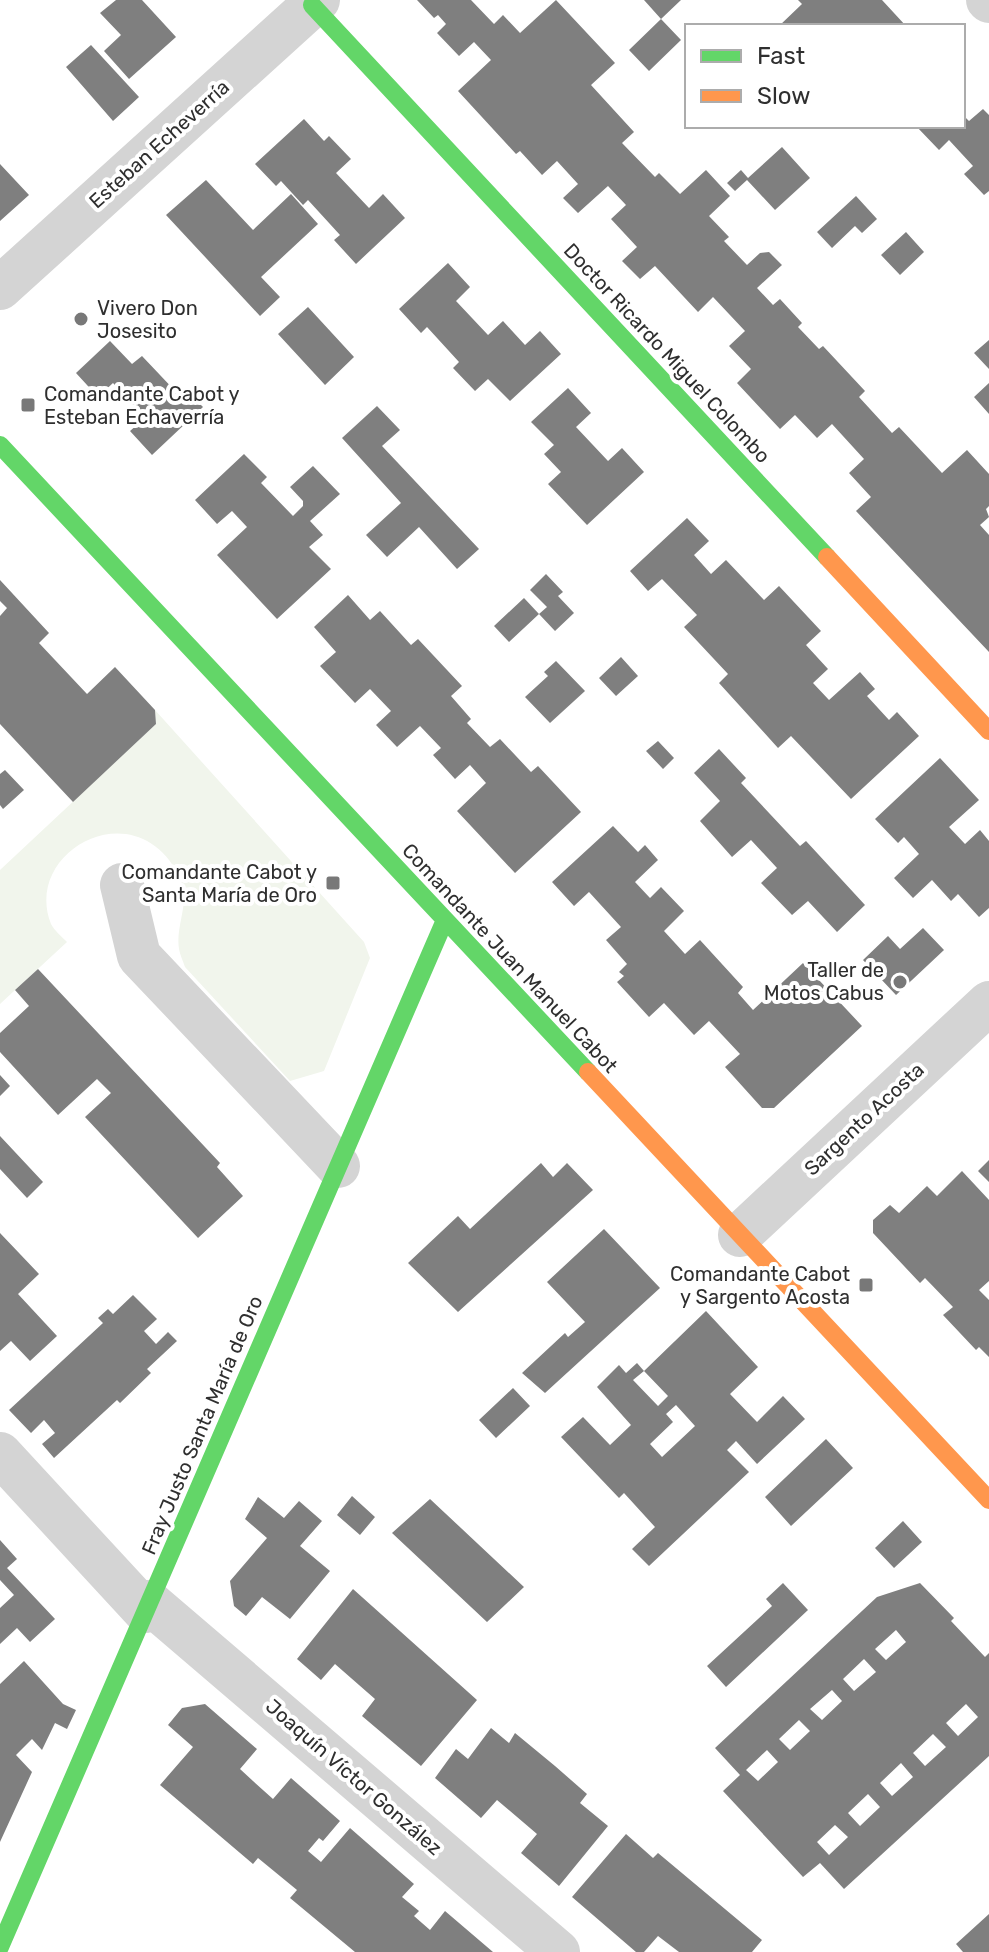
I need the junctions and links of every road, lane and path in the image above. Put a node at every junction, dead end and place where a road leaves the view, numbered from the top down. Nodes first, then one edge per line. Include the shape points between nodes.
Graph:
1 (315, 2) edge
2 (0, 288) edge
3 (0, 445) edge
4 (989, 731) edge
5 (122, 885) dead end
6 (445, 920) junction
7 (989, 1003) edge
8 (338, 1166) junction
9 (740, 1235) junction
10 (0, 1454) edge
11 (989, 1500) edge
12 (147, 1606) junction
13 (0, 1947) edge
14 (558, 1952) edge

1 - 2 street, Esteban Echeverría
1 - 4 street, Doctor Ricardo Miguel Colombo
3 - 6 street, Comandante Juan Manuel Cabot
5 - 8 street via 139,956
6 - 8 street, Fray Justo Santa María de Oro
6 - 9 street, Comandante Juan Manuel Cabot
7 - 9 street, Sargento Acosta
8 - 12 street, Fray Justo Santa María de Oro
9 - 11 street, Comandante Juan Manuel Cabot
10 - 12 street, Joaquín Víctor González
12 - 13 street, Fray Justo Santa María de Oro
12 - 14 street, Joaquín Víctor González

